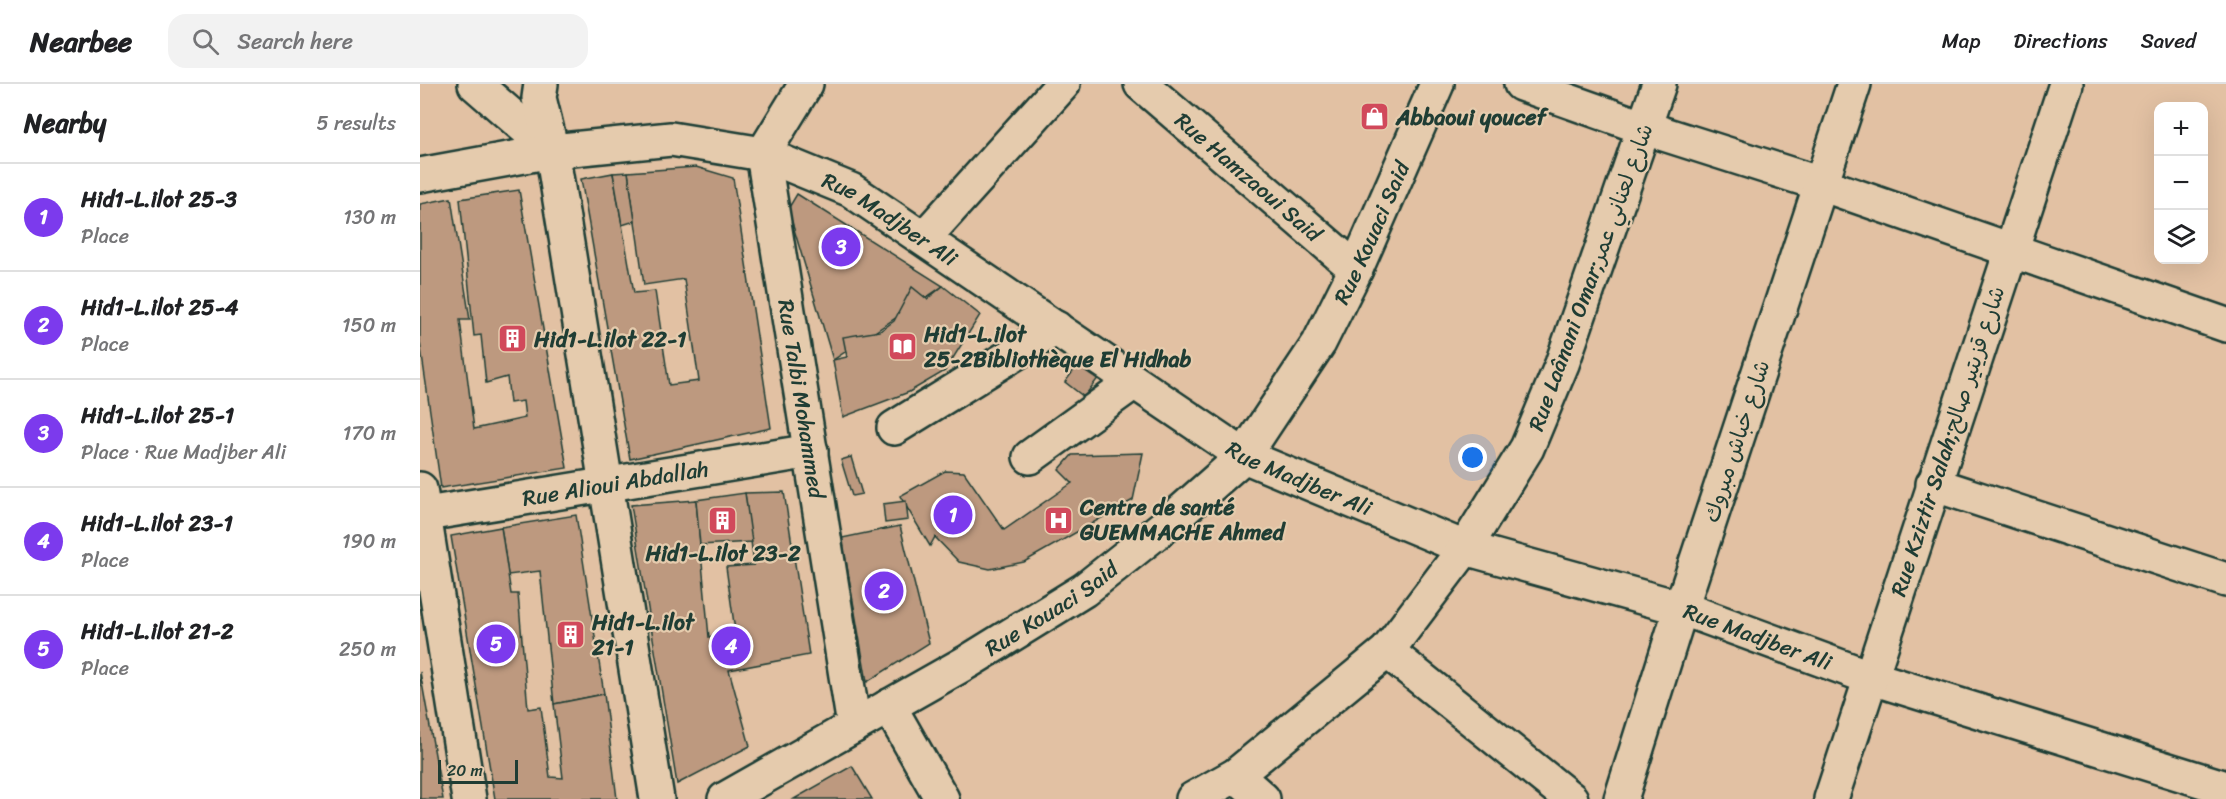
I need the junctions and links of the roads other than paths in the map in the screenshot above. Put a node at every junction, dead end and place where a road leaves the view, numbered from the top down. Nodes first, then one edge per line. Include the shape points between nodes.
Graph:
1 (475, 84) edge
2 (541, 84) edge
3 (806, 84) edge
4 (1063, 84) edge
5 (1141, 84) edge
6 (1437, 84) edge
7 (1521, 84) edge
8 (1659, 84) edge
9 (1854, 84) edge
10 (2066, 84) edge
11 (1645, 128) junction
12 (552, 152) junction
13 (763, 154) junction
14 (420, 175) edge
15 (1821, 184) junction
16 (924, 238) junction
17 (2011, 250) junction
18 (1356, 268) junction
19 (2226, 325) edge
20 (1056, 328) junction
21 (1134, 382) junction
22 (894, 428) dead end
23 (811, 451) junction
24 (1244, 456) junction
25 (1030, 457) dead end
26 (1933, 484) junction
27 (606, 485) junction
28 (421, 506) edge
29 (1465, 548) junction
30 (2226, 580) edge
31 (1680, 608) junction
32 (1387, 651) junction
33 (1869, 677) junction
34 (889, 706) junction
35 (854, 726) junction
36 (1236, 775) junction
37 (2226, 788) edge
38 (469, 799) edge
39 (657, 799) edge
40 (725, 799) edge
41 (942, 799) edge
42 (1193, 799) edge
43 (1263, 799) edge
44 (1571, 799) edge
45 (1621, 799) edge
46 (1831, 799) edge

1 - 12 street
2 - 12 street via 539,98
3 - 13 street
4 - 16 street
5 - 18 street, Rue Hamzaoui Said
6 - 18 street, Rue Kouaci Said
7 - 11 street
8 - 11 street, Rue Laânani Omar;شارع لعناني عمر
9 - 15 street, شارع خباش مبروك
10 - 17 street, Rue Kziztir Salah;شارع قزيتير صالح
11 - 15 street
11 - 29 street, Rue Laânani Omar;شارع لعناني عمر via 1562,364 1527,448
12 - 13 street, Rue Madjber Ali via 671,139
12 - 14 street, Rue Madjber Ali
12 - 27 street
13 - 16 street, Rue Madjber Ali via 851,190
13 - 23 street, Rue Talbi Mohammed
15 - 17 street
15 - 31 street, شارع خباش مبروك
16 - 20 street, Rue Madjber Ali
17 - 19 street
17 - 26 street, Rue Kziztir Salah;شارع قزيتير صالح
18 - 24 street, Rue Kouaci Said via 1318,343
20 - 21 street, Rue Madjber Ali
20 - 22 street
21 - 24 street, Rue Madjber Ali
21 - 25 street
23 - 27 street, Rue Alioui Abdallah
23 - 35 street, Rue Talbi Mohammed
24 - 29 street, Rue Madjber Ali
24 - 34 street, Rue Kouaci Said via 1084,590
26 - 30 street
26 - 33 street, Rue Kziztir Salah;شارع قزيتير صالح
27 - 28 street, Rue Alioui Abdallah
27 - 39 street
28 - 38 street
29 - 31 street, Rue Madjber Ali
29 - 32 street, Rue Laânani Omar;شارع لعناني عمر
31 - 33 street, Rue Madjber Ali
31 - 45 street, شارع خباش مبروك
32 - 36 street, Rue Laânani Omar;شارع لعناني عمر
32 - 44 street
33 - 37 street, Rue Madjber Ali
33 - 46 street, Rue Kziztir Salah;شارع قزيتير صالح
34 - 35 street, Rue Kouaci Said
34 - 41 street
35 - 40 street, Rue Kouaci Said
36 - 42 street, Rue Laânani Omar;شارع لعناني عمر
36 - 43 street

